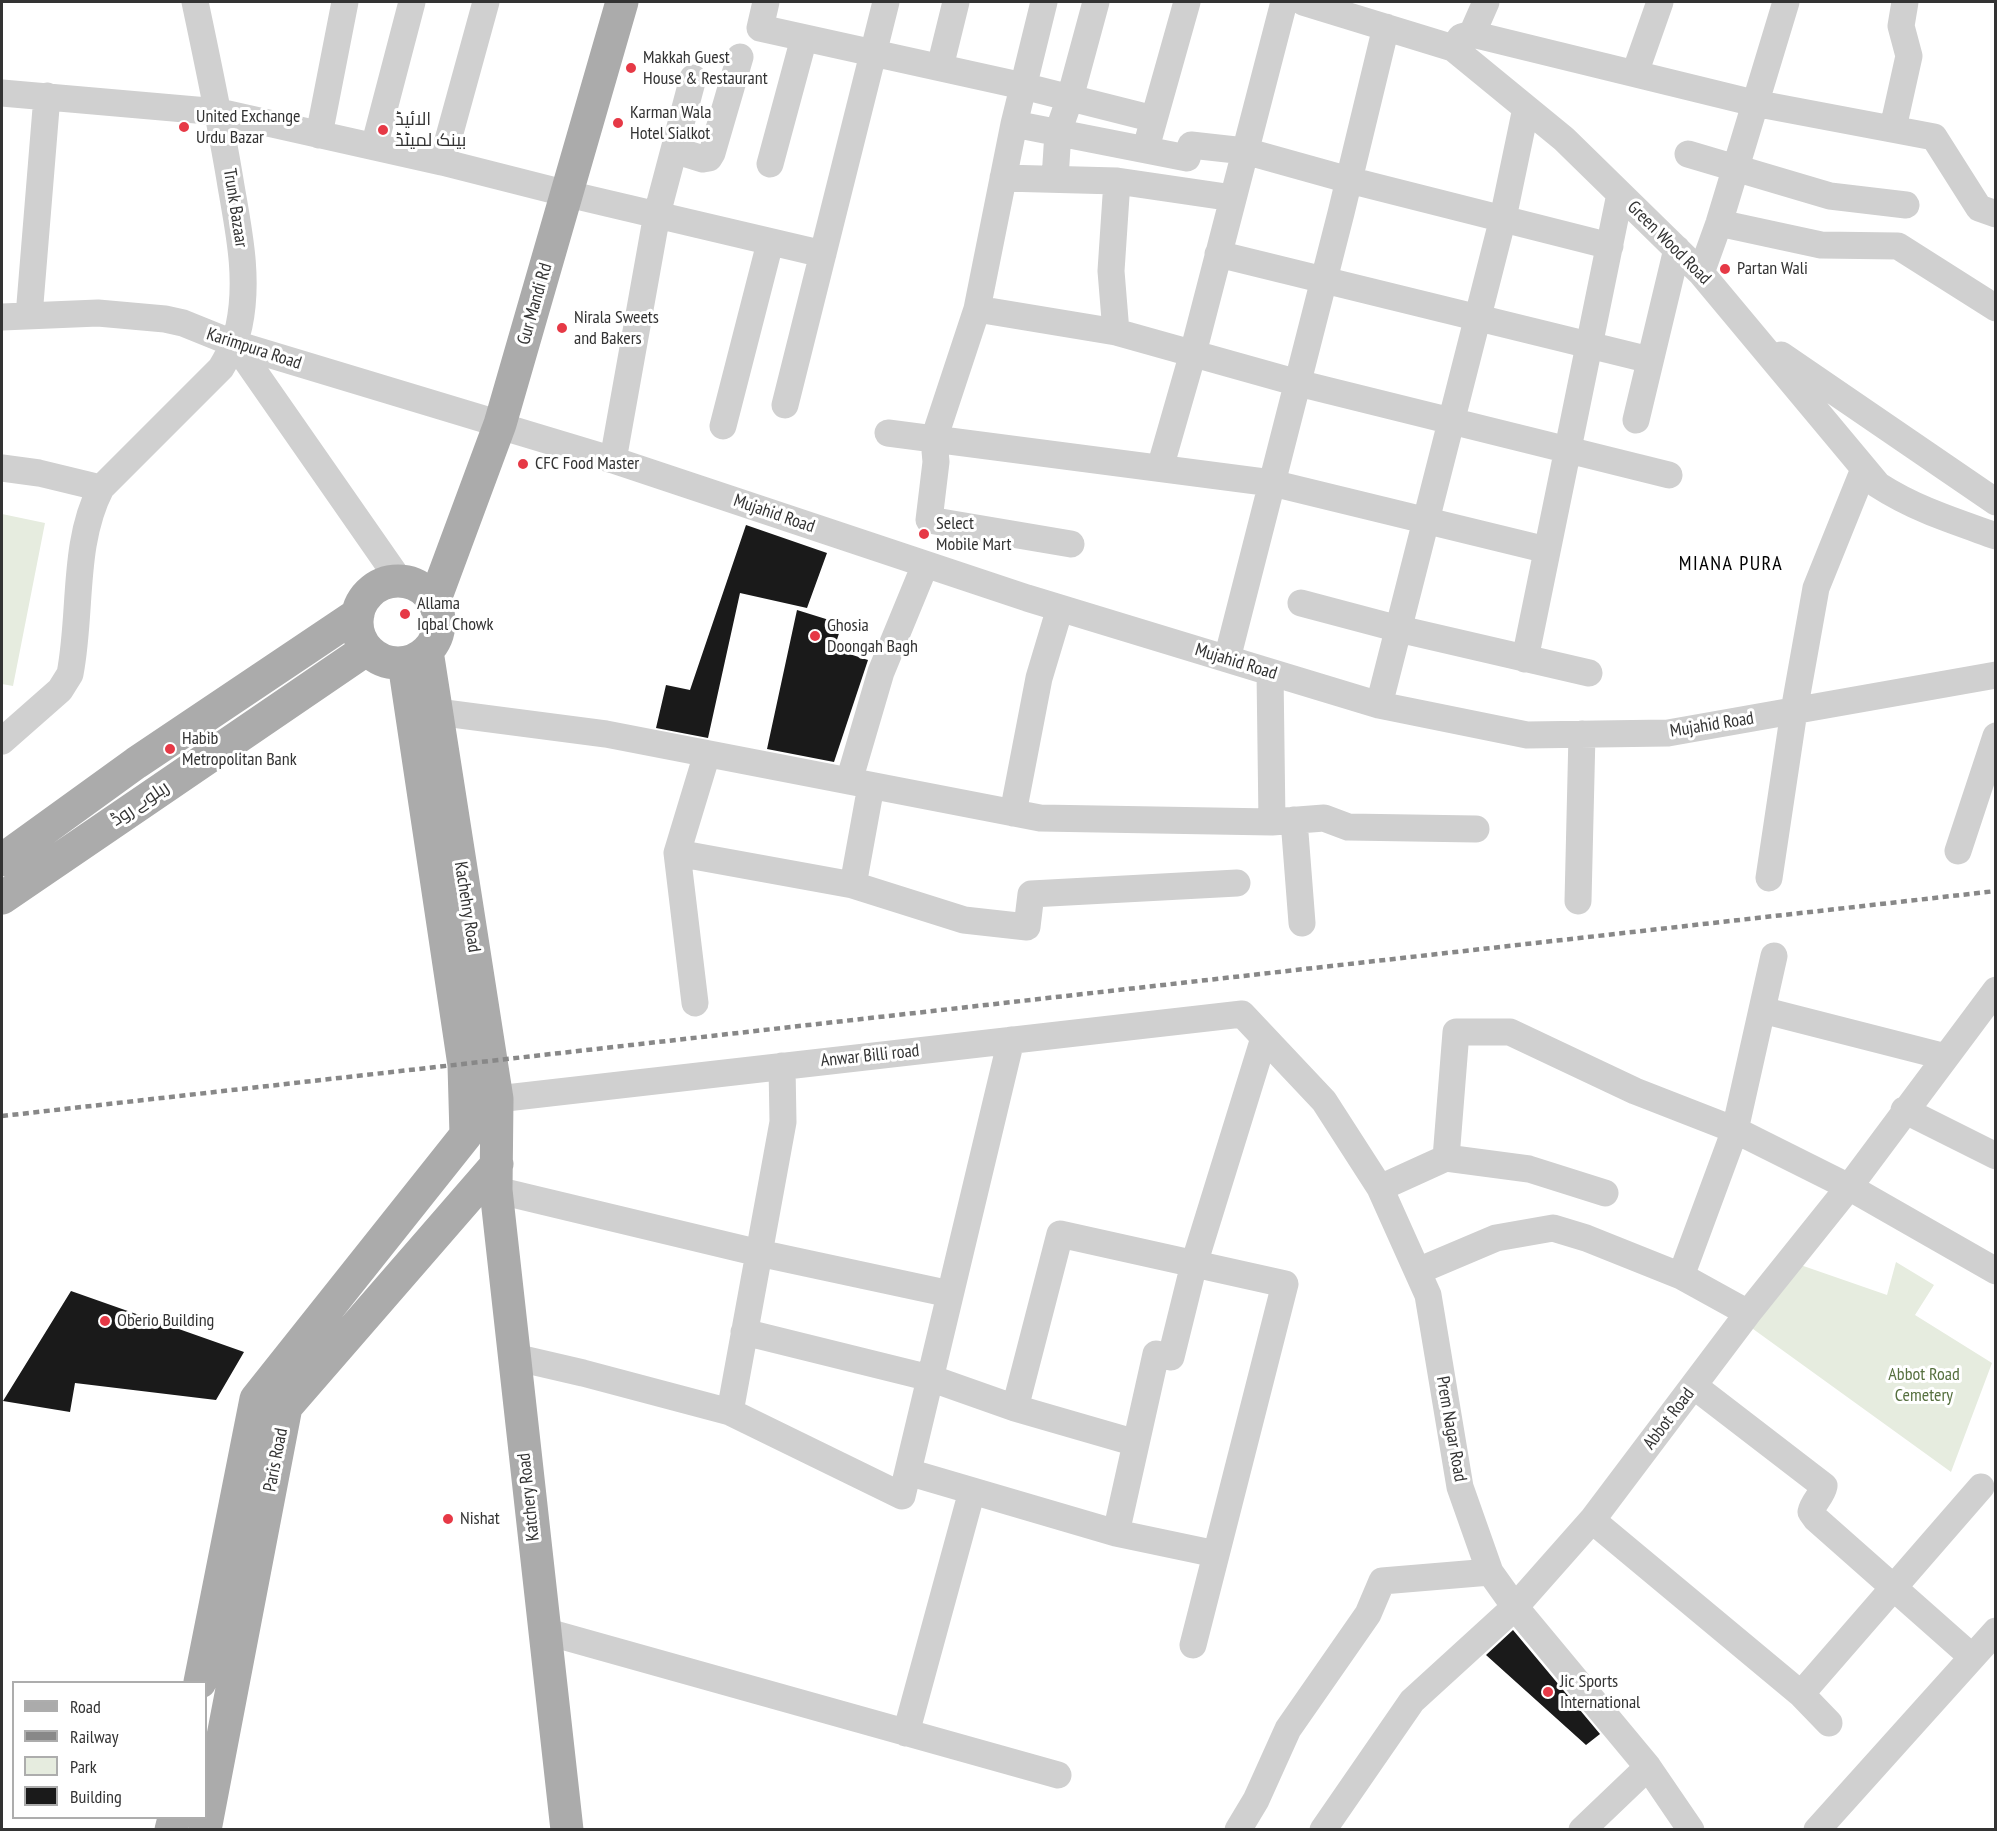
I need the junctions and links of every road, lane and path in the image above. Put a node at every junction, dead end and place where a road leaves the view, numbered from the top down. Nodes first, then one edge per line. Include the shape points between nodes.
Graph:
1 (195, 2) edge
2 (345, 2) edge
3 (412, 2) edge
4 (486, 2) edge
5 (622, 2) edge
6 (766, 2) edge
7 (886, 2) edge
8 (956, 2) edge
9 (1044, 2) edge
10 (1096, 2) edge
11 (1187, 2) edge
12 (1284, 2) edge
13 (1303, 2) edge
14 (1486, 2) edge
15 (1659, 2) edge
16 (1786, 2) edge
17 (1905, 2) edge
18 (1386, 27) junction
19 (804, 38) junction
20 (1462, 41) junction
21 (873, 52) junction
22 (740, 57) dead end
23 (940, 67) junction
24 (1635, 73) junction
25 (693, 78) dead end
26 (1023, 86) junction
27 (2, 93) edge
28 (47, 96) junction
29 (1070, 98) junction
30 (1754, 103) junction
31 (1526, 108) junction
32 (219, 112) junction
33 (1154, 119) junction
34 (1014, 124) junction
35 (1893, 128) junction
36 (1058, 132) junction
37 (319, 135) junction
38 (374, 147) junction
39 (674, 150) junction
40 (1146, 150) junction
41 (1245, 151) junction
42 (1688, 154) dead end
43 (442, 162) junction
44 (770, 164) dead end
45 (1735, 168) junction
46 (1004, 177) junction
47 (1055, 179) junction
48 (1349, 180) junction
49 (1117, 181) junction
50 (568, 194) junction
51 (1620, 194) junction
52 (1233, 198) junction
53 (1906, 205) dead end
54 (657, 214) junction
55 (1995, 214) edge
56 (1503, 218) junction
57 (1719, 223) junction
58 (770, 243) junction
59 (1610, 246) junction
60 (1677, 249) junction
61 (823, 254) junction
62 (1218, 254) junction
63 (1701, 273) junction
64 (1324, 281) junction
65 (1995, 308) edge
66 (977, 309) junction
67 (29, 316) junction
68 (2, 317) edge
69 (1478, 318) junction
70 (1116, 332) junction
71 (1754, 337) junction
72 (235, 344) junction
73 (1590, 344) junction
74 (1193, 352) junction
75 (1650, 360) junction
76 (1298, 383) junction
77 (785, 405) dead end
78 (1636, 420) dead end
79 (1451, 423) junction
80 (500, 424) junction
81 (723, 426) dead end
82 (888, 433) dead end
83 (934, 439) junction
84 (1568, 450) junction
85 (613, 459) junction
86 (2, 468) edge
87 (1160, 468) junction
88 (1864, 469) junction
89 (1669, 475) dead end
90 (1272, 483) junction
91 (101, 488) junction
92 (1995, 502) edge
93 (1426, 522) junction
94 (1995, 536) edge
95 (1071, 544) dead end
96 (1548, 550) junction
97 (925, 564) junction
98 (400, 581) junction
99 (434, 602) junction
100 (1301, 603) dead end
101 (1060, 608) junction
102 (358, 615) junction
103 (1399, 629) junction
104 (367, 649) junction
105 (415, 657) junction
106 (1227, 659) junction
107 (1525, 659) junction
108 (1270, 672) junction
109 (1588, 673) dead end
110 (1995, 675) edge
111 (1379, 705) junction
112 (1794, 711) junction
113 (437, 712) junction
114 (1582, 734) junction
115 (1995, 736) edge
116 (2, 741) edge
117 (707, 754) junction
118 (860, 784) junction
119 (1013, 813) junction
120 (1283, 821) junction
121 (1476, 829) dead end
122 (1958, 851) dead end
123 (677, 853) junction
124 (2, 860) edge
125 (1769, 878) dead end
126 (1237, 883) dead end
127 (853, 885) junction
128 (2, 898) edge
129 (1578, 900) dead end
130 (1302, 923) dead end
131 (1774, 956) dead end
132 (1995, 990) edge
133 (695, 1003) dead end
134 (1762, 1010) junction
135 (1242, 1014) joint
136 (1264, 1038) junction
137 (1011, 1040) junction
138 (1946, 1057) junction
139 (782, 1066) junction
140 (494, 1079) junction
141 (1904, 1110) junction
142 (1734, 1130) junction
143 (466, 1135) joint
144 (1995, 1156) edge
145 (1446, 1158) junction
146 (496, 1177) junction
147 (1849, 1187) junction
148 (1380, 1188) junction
149 (1605, 1193) dead end
150 (759, 1253) junction
151 (1194, 1264) junction
152 (1418, 1271) junction
153 (1995, 1271) edge
154 (1681, 1276) junction
155 (950, 1294) junction
156 (1748, 1313) junction
157 (744, 1332) junction
158 (514, 1357) junction
159 (930, 1378) junction
160 (291, 1379) junction
161 (1694, 1386) junction
162 (1015, 1408) junction
163 (730, 1412) junction
164 (1136, 1443) junction
165 (908, 1472) junction
166 (1981, 1487) dead end
167 (972, 1491) junction
168 (1592, 1520) junction
169 (1116, 1533) junction
170 (1216, 1554) junction
171 (1490, 1572) junction
172 (1894, 1587) junction
173 (1515, 1607) junction
174 (544, 1631) junction
175 (1995, 1631) edge
176 (1193, 1645) dead end
177 (1972, 1657) junction
178 (200, 1681) edge
179 (1801, 1694) junction
180 (1829, 1723) dead end
181 (906, 1733) junction
182 (1648, 1767) junction
183 (1058, 1775) dead end
184 (205, 1830) edge
185 (567, 1830) edge
186 (1238, 1830) edge
187 (1323, 1830) edge
188 (1582, 1830) edge
189 (1691, 1830) edge
190 (1816, 1830) edge

1 - 32 street, Trunk Bazaar
2 - 37 street
3 - 38 street
4 - 43 street
5 - 50 main road, Gur Mandi Rd
6 - 19 street via 760,28
7 - 21 street
8 - 23 street
9 - 26 street
10 - 29 street
11 - 33 street
12 - 41 street
13 - 18 street, Green Wood Road
14 - 20 street
15 - 24 street
16 - 30 street
17 - 35 street via 1901,26 1909,56
18 - 20 street, Green Wood Road
18 - 48 street
19 - 21 street
19 - 44 street
20 - 24 street
20 - 31 street, Green Wood Road
21 - 23 street
21 - 61 street
22 - 39 street via 709,158
23 - 26 street
24 - 30 street
25 - 39 street
26 - 29 street
26 - 34 street
27 - 28 street
28 - 32 street
28 - 67 street
29 - 33 street
29 - 36 street
30 - 35 street
30 - 45 street
31 - 51 street, Green Wood Road
31 - 56 street
32 - 37 street
32 - 72 street, Trunk Bazaar via 242,251 244,286
33 - 40 street
34 - 36 street
34 - 46 street
35 - 55 street via 1934,137 1978,208
36 - 40 street
36 - 47 street
37 - 38 street
38 - 43 street
39 - 54 street
40 - 41 street via 1187,158 1191,146
41 - 48 street
41 - 52 street
42 - 45 street
43 - 50 street
45 - 53 street via 1830,196
45 - 57 street
46 - 47 street
46 - 66 street
47 - 49 street
48 - 56 street
48 - 64 street
49 - 52 street
49 - 70 street via 1111,271
50 - 54 street
50 - 80 main road, Gur Mandi Rd
51 - 59 street
51 - 60 street, Green Wood Road
52 - 62 street
54 - 58 street
54 - 85 street
56 - 59 street
56 - 69 street
57 - 63 street
57 - 65 street via 1821,245 1898,246
58 - 61 street
58 - 81 street
59 - 73 street
60 - 63 street, Green Wood Road
60 - 75 street
61 - 77 street
62 - 64 street
62 - 74 street
63 - 71 street, Green Wood Road
64 - 69 street
64 - 76 street
66 - 70 street
66 - 83 street
67 - 68 street, Karimpura Road
67 - 72 street, Karimpura Road via 98,313 165,319
69 - 73 street
69 - 79 street
70 - 74 street
71 - 88 street, Green Wood Road
71 - 92 street
72 - 80 street, Karimpura Road
72 - 91 street via 221,368
72 - 98 street
73 - 75 street
73 - 84 street
74 - 76 street
74 - 87 street
75 - 78 street
76 - 79 street
76 - 90 street
79 - 84 street
79 - 93 street
80 - 85 street, Mujahid Road
80 - 99 main road, Gur Mandi Rd
82 - 83 street
83 - 87 street
83 - 95 street via 936,462 929,520
84 - 89 street
84 - 96 street
85 - 97 street, Mujahid Road
86 - 91 street
87 - 90 street
88 - 94 street, Green Wood Road via 1900,500
88 - 112 street via 1816,588
90 - 93 street
90 - 106 street
91 - 116 street via 84,533 70,674 60,690
93 - 96 street
93 - 103 street
96 - 107 street
97 - 101 street, Mujahid Road
97 - 118 street via 880,672
98 - 99 main road via 425,591
98 - 102 main road via 374,589 364,598
99 - 105 main road via 439,627 435,640
100 - 103 street
101 - 106 street, Mujahid Road
101 - 119 street via 1039,678
102 - 104 main road via 360,638
102 - 124 main road via 136,762
103 - 107 street
103 - 111 street
104 - 105 main road via 390,662
104 - 128 main road, ریلوے روڈ
105 - 113 main road, Kachehry Road
105 - 143 main road, Kachehry Road via 464,1065
106 - 108 street, Mujahid Road
107 - 109 street
108 - 111 street, Mujahid Road
108 - 120 street
110 - 112 street, Mujahid Road
111 - 114 street, Mujahid Road via 1527,735
112 - 114 street, Mujahid Road via 1668,733
112 - 125 street
113 - 117 street via 606,734
113 - 140 main road, Kachehry Road
114 - 129 street
115 - 122 street
117 - 118 street
117 - 123 street
118 - 119 street
118 - 127 street
119 - 120 street via 1040,818
120 - 121 street via 1324,818 1348,827
120 - 130 street
123 - 127 street
123 - 133 street
126 - 127 street via 1031,894 1027,927 964,920
131 - 134 street
132 - 138 street, Abbot Road
134 - 138 street
134 - 142 street
135 - 136 street, Prem Nagar Road
135 - 137 street, Anwar Billi road
136 - 148 street, Prem Nagar Road via 1324,1101
136 - 151 street
137 - 139 street, Anwar Billi road
137 - 155 street
138 - 141 street, Abbot Road
139 - 140 street, Anwar Billi road
139 - 150 street via 783,1122
140 - 146 main road, Kachehry Road
141 - 144 street
141 - 147 street, Abbot Road
142 - 145 street via 1635,1091 1510,1032 1456,1032
142 - 147 street
142 - 154 street
143 - 160 main road, Paris Road
145 - 148 street
145 - 149 street via 1529,1169
146 - 150 street
146 - 158 main road, Katchery Road
146 - 160 main road, Paris Road
147 - 153 street
147 - 156 street, Abbot Road
148 - 152 street, Prem Nagar Road
150 - 155 street
150 - 157 street
151 - 162 street via 1060,1234
151 - 164 street via 1171,1357 1156,1354
151 - 170 street via 1285,1284
152 - 154 street via 1496,1238 1553,1228
152 - 171 street, Prem Nagar Road via 1428,1295 1460,1486
154 - 156 street
155 - 159 street
156 - 161 street, Abbot Road
157 - 159 street
157 - 163 street
158 - 163 street
158 - 174 main road, Katchery Road
159 - 162 street
159 - 165 street
160 - 178 main road, Paris Road via 256,1399
160 - 184 main road, Paris Road
161 - 168 street, Abbot Road
161 - 172 street via 1824,1486 1811,1512
162 - 164 street
163 - 165 street via 902,1496
164 - 169 street
165 - 167 street
166 - 172 street
167 - 169 street
167 - 181 street
168 - 173 street, Abbot Road
168 - 179 street
169 - 170 street
170 - 176 street
171 - 173 street, Prem Nagar Road
171 - 186 street via 1382,1581 1368,1614 1288,1729
172 - 177 street
172 - 179 street
173 - 182 street, Prem Nagar Road
173 - 187 street, Abbot Road via 1412,1701
174 - 181 street
174 - 185 main road, Katchery Road
175 - 177 street
177 - 190 street
179 - 180 street
181 - 183 street
182 - 188 street
182 - 189 street, Prem Nagar Road

